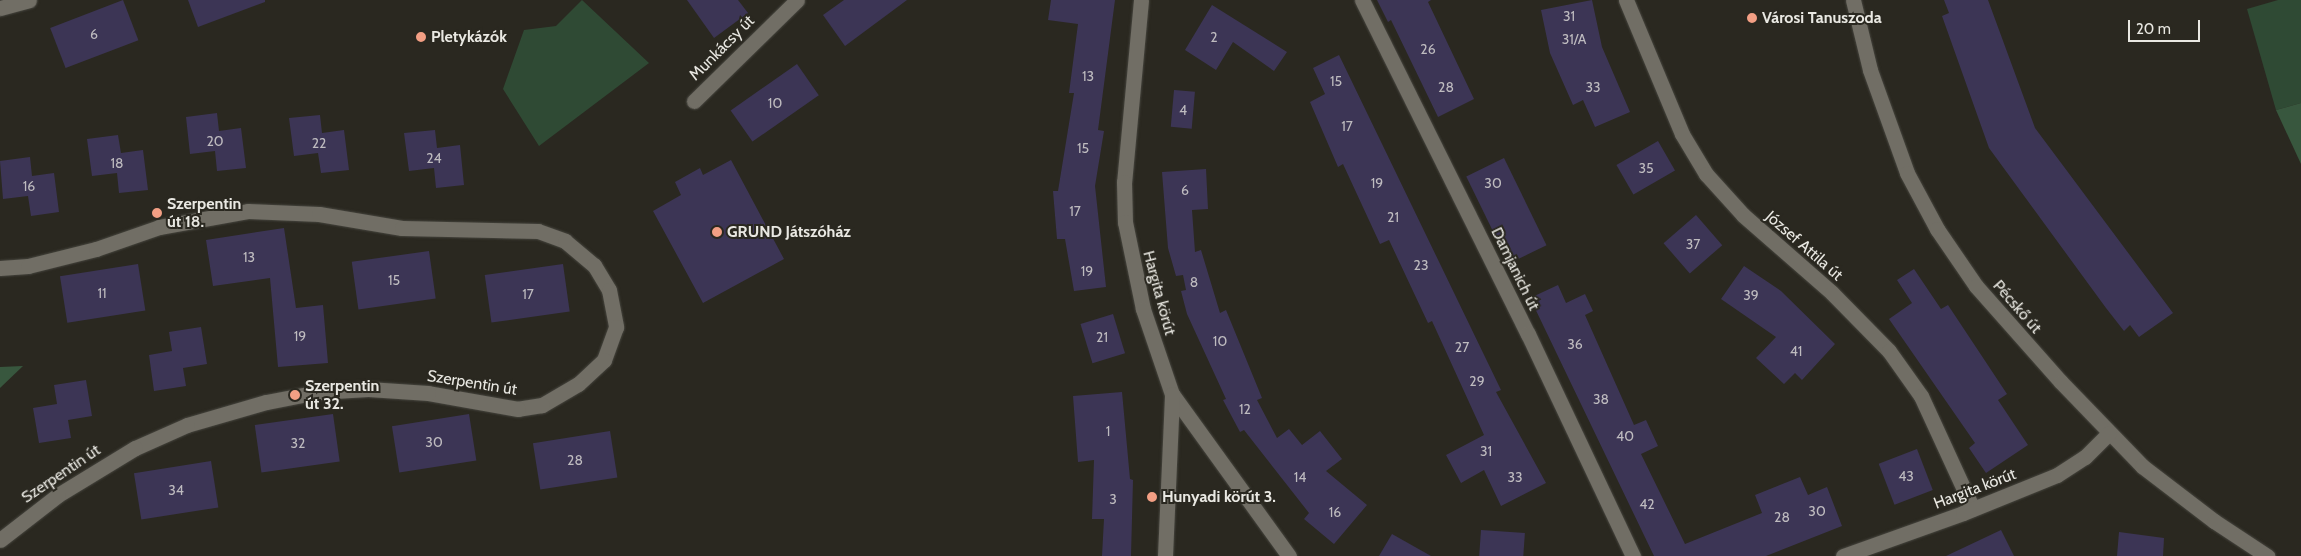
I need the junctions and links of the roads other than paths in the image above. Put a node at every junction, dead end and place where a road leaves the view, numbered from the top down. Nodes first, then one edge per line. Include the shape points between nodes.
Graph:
1 (29, 0) edge
2 (797, 0) edge
3 (1142, 0) edge
4 (1362, 0) edge
5 (1626, 0) edge
6 (1853, 0) edge
7 (0, 8) edge
8 (694, 101) dead end
9 (0, 268) edge
10 (1172, 394) junction
11 (2109, 433) junction
12 (1974, 509) junction
13 (0, 540) edge
14 (1165, 556) edge
15 (1289, 556) edge
16 (1634, 556) edge
17 (1843, 556) edge
18 (2267, 556) edge

1 - 7 street
2 - 8 street, Munkácsy út
3 - 10 street, Hargita körút via 1124,155 1125,222 1143,309
4 - 16 street, Damjanich út
5 - 12 street, József Attila út via 1682,134 1706,174 1743,215 1832,293 1889,351 1921,396
6 - 11 street, Pécskő út via 1886,118 1907,173 1927,212 1976,286
9 - 13 street, Szerpentin út via 28,266 96,249 158,228 248,211 319,214 402,228 538,232 565,241 594,265 609,290 616,327 604,360 578,384 542,405 518,409 428,393 368,389 318,392 258,404 187,425 135,448 58,495
10 - 14 street
10 - 15 street, Hargita körút
11 - 12 street, Hargita körút via 2085,457 2057,475
11 - 18 street, Pécskő út via 2174,493
12 - 17 street, Hargita körút

